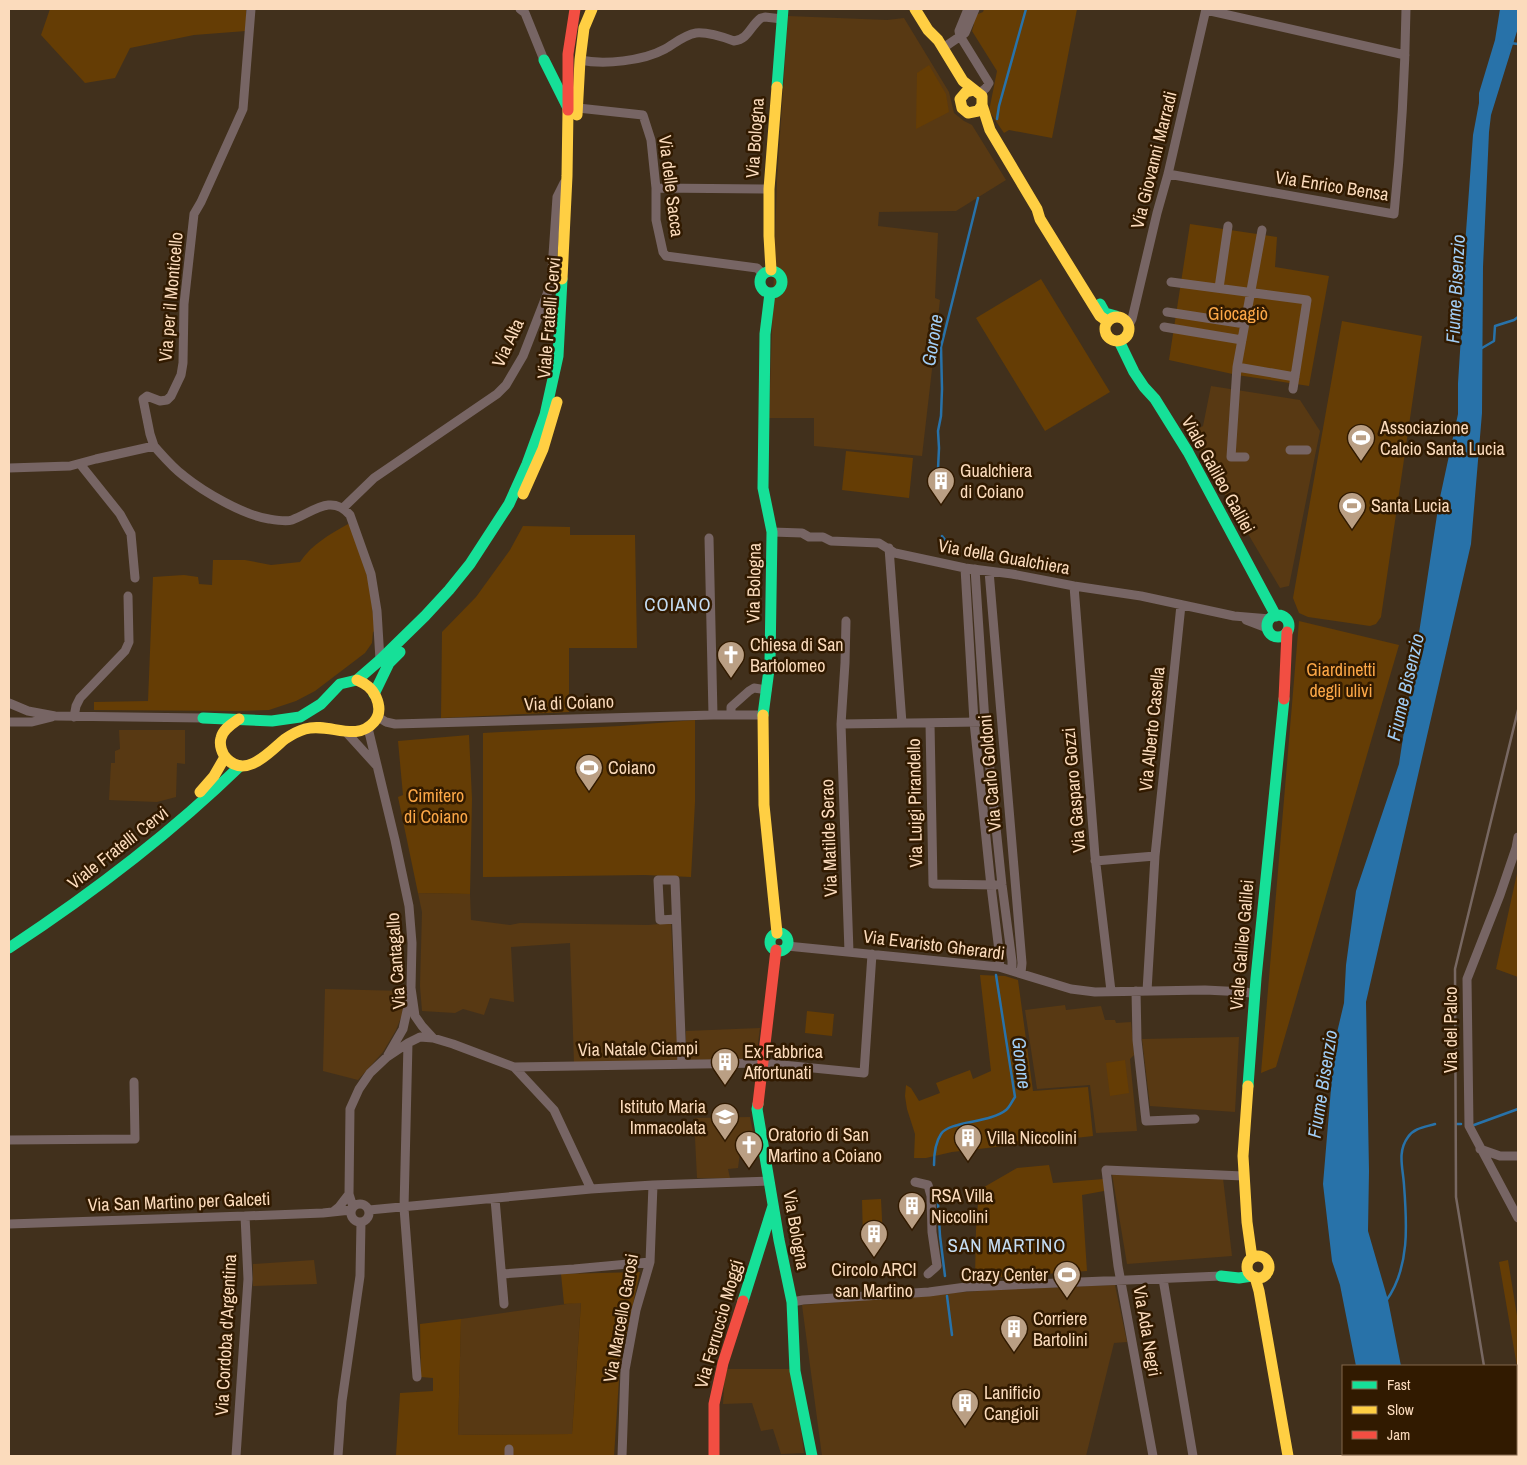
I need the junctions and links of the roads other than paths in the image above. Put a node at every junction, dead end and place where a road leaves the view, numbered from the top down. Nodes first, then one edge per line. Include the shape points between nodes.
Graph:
1 (251, 9) edge
2 (520, 9) edge
3 (575, 9) edge
4 (592, 9) edge
5 (915, 9) edge
6 (968, 9) edge
7 (975, 9) edge
8 (1206, 9) edge
9 (1406, 9) edge
10 (782, 14) edge
11 (960, 36) junction
12 (943, 48) junction
13 (568, 54) junction
14 (1406, 55) junction
15 (544, 60) junction
16 (580, 60) junction
17 (977, 92) junction
18 (982, 106) junction
19 (573, 109) junction
20 (1168, 174) junction
21 (567, 176) junction
22 (656, 188) junction
23 (769, 189) junction
24 (1228, 226) dead end
25 (1262, 230) dead end
26 (767, 272) junction
27 (1171, 282) dead end
28 (1218, 288) junction
29 (1250, 292) junction
30 (770, 293) junction
31 (1167, 312) dead end
32 (1246, 324) junction
33 (1122, 325) junction
34 (1164, 327) dead end
35 (1242, 340) junction
36 (1237, 366) junction
37 (1296, 377) junction
38 (1293, 389) dead end
39 (154, 446) junction
40 (1290, 450) dead end
41 (1307, 450) dead end
42 (1245, 457) dead end
43 (80, 464) junction
44 (9, 468) edge
45 (343, 508) junction
46 (772, 532) junction
47 (709, 538) dead end
48 (889, 548) junction
49 (965, 568) junction
50 (975, 569) junction
51 (989, 571) junction
52 (135, 578) dead end
53 (1074, 586) junction
54 (128, 596) dead end
55 (1181, 605) junction
56 (846, 621) dead end
57 (1274, 623) junction
58 (380, 660) junction
59 (1285, 672) junction
60 (357, 680) junction
61 (767, 690) junction
62 (374, 694) junction
63 (9, 703) edge
64 (713, 715) junction
65 (731, 715) junction
66 (763, 715) junction
67 (55, 716) junction
68 (74, 716) junction
69 (378, 716) junction
70 (203, 718) junction
71 (239, 719) junction
72 (9, 722) edge
73 (974, 722) junction
74 (985, 722) junction
75 (902, 723) junction
76 (930, 723) junction
77 (841, 724) junction
78 (368, 728) junction
79 (346, 732) junction
80 (221, 737) junction
81 (225, 756) junction
82 (240, 766) junction
83 (378, 767) junction
84 (1518, 837) edge
85 (1155, 856) junction
86 (1096, 861) junction
87 (1002, 885) junction
88 (991, 886) junction
89 (676, 919) junction
90 (778, 933) junction
91 (9, 938) edge
92 (787, 946) junction
93 (9, 948) edge
94 (776, 950) junction
95 (849, 952) junction
96 (872, 954) junction
97 (999, 967) junction
98 (1016, 972) junction
99 (411, 988) junction
100 (1111, 991) junction
101 (1136, 991) junction
102 (1147, 991) junction
103 (1255, 994) junction
104 (434, 1038) junction
105 (408, 1043) junction
106 (387, 1057) junction
107 (762, 1063) junction
108 (682, 1064) junction
109 (514, 1067) junction
110 (134, 1082) dead end
111 (1195, 1119) dead end
112 (9, 1140) edge
113 (1480, 1148) junction
114 (1500, 1156) junction
115 (1518, 1156) edge
116 (1489, 1162) junction
117 (1243, 1176) junction
118 (769, 1181) junction
119 (915, 1182) dead end
120 (654, 1185) junction
121 (591, 1189) junction
122 (349, 1194) junction
123 (495, 1199) junction
124 (774, 1204) junction
125 (352, 1208) junction
126 (404, 1208) junction
127 (369, 1210) junction
128 (334, 1212) junction
129 (245, 1216) junction
130 (1518, 1218) edge
131 (358, 1222) junction
132 (9, 1224) edge
133 (779, 1240) junction
134 (761, 1241) junction
135 (650, 1262) junction
136 (1256, 1268) junction
137 (502, 1274) junction
138 (928, 1274) dead end
139 (1221, 1276) joint
140 (1163, 1279) junction
141 (1121, 1280) junction
142 (792, 1302) junction
143 (504, 1304) dead end
144 (417, 1377) dead end
145 (236, 1456) edge
146 (338, 1456) edge
147 (622, 1456) edge
148 (714, 1456) edge
149 (812, 1456) edge
150 (1153, 1456) edge
151 (1193, 1456) edge
152 (1288, 1456) edge

1 - 39 street, Via per il Monticello via 243,109 194,214 184,304 181,376 167,400 148,396 143,399
2 - 15 street
3 - 13 main road, Viale Fratelli Cervi
4 - 16 main road, Viale Fratelli Cervi via 584,28
5 - 12 main road
6 - 11 street via 959,30
7 - 11 street via 965,33
8 - 14 street
8 - 20 street, Via Giovanni Marradi
9 - 14 street
10 - 16 street via 761,18 744,39 738,41 695,33 638,59
10 - 23 main road, Via Bologna
11 - 12 street
11 - 17 street via 990,83
12 - 17 main road via 964,81
13 - 15 main road via 557,66
13 - 19 main road, Viale Fratelli Cervi
14 - 20 street, Via Enrico Bensa via 1394,214
15 - 19 main road
16 - 19 main road, Viale Fratelli Cervi
17 - 18 main road, Viale Galileo Galilei via 983,99
17 - 18 main road via 967,91 961,96 962,108 974,113
18 - 33 main road, Viale Galileo Galilei via 990,130 1040,219 1100,316
19 - 21 main road, Viale Fratelli Cervi
19 - 22 street, Via delle Sacca via 643,115 651,140
19 - 62 main road, Viale Fratelli Cervi via 572,274 567,357 553,420 536,468 516,509 476,570 429,624 389,663
20 - 33 street, Via Giovanni Marradi
21 - 45 street, Via Alta via 557,197 551,284 523,356 506,385 374,478
21 - 58 main road, Viale Fratelli Cervi via 558,356 545,415 527,464 509,504 470,564 437,603
22 - 23 street
22 - 26 street, Via delle Sacca via 656,220 666,256
23 - 26 main road, Via Bologna
24 - 28 street
25 - 29 street
26 - 30 main road, Via Bologna via 760,280 760,286
26 - 30 main road, Via Bologna via 777,272 782,280 779,290
27 - 28 street
28 - 29 street
29 - 32 street
29 - 37 street via 1308,300
30 - 46 main road, Via Bologna via 765,334 763,488
31 - 32 street
32 - 35 street
33 - 57 main road, Viale Galileo Galilei via 1129,347 1155,399 1188,452 1251,568 1273,595
34 - 35 street
35 - 36 street
36 - 37 street
36 - 42 street via 1231,457
37 - 38 street
39 - 43 street
39 - 45 street via 183,476 238,509 268,519 290,520 326,505
40 - 41 street
43 - 44 street
43 - 52 street via 120,514 131,534
45 - 58 street via 350,515 371,574 378,611
46 - 48 street, Via della Gualchiera via 802,533 831,541 879,543
46 - 61 main road, Via Bologna
47 - 64 street
48 - 49 street, Via della Gualchiera via 895,553
48 - 75 street
49 - 50 street, Via della Gualchiera
49 - 73 street, Via Carlo Goldoni
50 - 51 street, Via della Gualchiera
50 - 74 street, Via Carlo Goldoni
51 - 53 street, Via della Gualchiera
51 - 98 street, Via Carlo Goldoni via 1022,963
53 - 55 street, Via della Gualchiera
53 - 86 street, Via Gasparo Gozzi
54 - 68 street via 129,642 125,651 80,698
55 - 57 street, Via della Gualchiera
55 - 85 street, Via Alberto Casella
56 - 77 street, Via Matilde Serao
57 - 59 main road, Viale Galileo Galilei
57 - 59 main road, Viale Galileo Galilei via 1288,622 1289,625
58 - 60 main road, Viale Fratelli Cervi
59 - 103 main road, Viale Galileo Galilei
60 - 62 main road
60 - 71 main road, Viale Fratelli Cervi via 340,684 321,704 300,717 272,721
61 - 65 street via 754,688 736,701
61 - 66 main road, Via Bologna
62 - 69 main road
63 - 67 street via 28,711
64 - 65 street, Via di Coiano
64 - 69 street, Via di Coiano via 395,724
65 - 66 street, Via di Coiano
66 - 90 main road, Via Bologna via 764,805
67 - 68 street
67 - 72 street via 32,722
68 - 70 street
69 - 78 main road
70 - 71 main road, Viale Fratelli Cervi
70 - 80 main road
71 - 80 main road via 227,727
73 - 74 street, Via Carlo Goldoni
73 - 76 street
73 - 88 street, Via Carlo Goldoni
74 - 87 street, Via Carlo Goldoni
75 - 76 street
75 - 77 street
76 - 88 street, Via Luigi Pirandello via 933,884
77 - 95 street, Via Matilde Serao
78 - 79 main road, Viale Fratelli Cervi
78 - 83 street, Via Cantagallo
79 - 82 main road, Viale Fratelli Cervi via 332,728 305,729 284,740 256,763
79 - 83 street, Via Cantagallo
80 - 81 main road
81 - 82 main road
81 - 91 main road, Viale Fratelli Cervi via 209,784 177,814 79,890
82 - 93 main road, Viale Fratelli Cervi via 203,802 106,881
83 - 99 street, Via Cantagallo via 409,906
84 - 113 street, Via del Palco via 1467,979 1468,1126
85 - 86 street
85 - 102 street, Via Alberto Casella
86 - 100 street, Via Gasparo Gozzi
87 - 88 street
87 - 98 street, Via Carlo Goldoni
88 - 97 street, Via Carlo Goldoni
89 - 89 street via 660,920 658,880 674,880
89 - 108 street
90 - 92 main road, Via Bologna via 786,936
90 - 94 main road, Via Bologna via 771,939
92 - 94 main road
92 - 95 street, Via Evaristo Gherardi
94 - 107 main road, Via Bologna
95 - 96 street, Via Evaristo Gherardi
96 - 97 street, Via Evaristo Gherardi
96 - 107 street, Via Natale Ciampi via 864,1073
97 - 98 street, Via Evaristo Gherardi
98 - 100 street, Via Evaristo Gherardi via 1071,989
99 - 104 street, Via Cantagallo via 416,1016
99 - 106 street via 403,1029
100 - 101 street, Via Evaristo Gherardi
101 - 102 street, Via Evaristo Gherardi
101 - 111 street via 1137,1040 1146,1121
102 - 103 street, Via Evaristo Gherardi via 1205,990
103 - 117 main road, Viale Galileo Galilei
104 - 105 street via 420,1038
104 - 109 street
105 - 106 street
105 - 126 street
106 - 122 street via 370,1073 350,1109
107 - 108 street, Via Natale Ciampi
107 - 118 main road, Via Bologna via 757,1109
108 - 109 street, Via Natale Ciampi
109 - 121 street via 554,1110
110 - 112 street via 135,1139
113 - 114 street
113 - 116 street, Via del Palco
114 - 115 street
114 - 116 street
116 - 130 street, Via del Palco
117 - 136 main road, Viale Galileo Galilei
117 - 141 street via 1106,1170
118 - 120 street
118 - 124 main road, Via Bologna
119 - 138 street via 928,1186 931,1196 937,1266
120 - 121 street
120 - 135 street, Via Marcello Garosi
121 - 123 street
122 - 125 street
122 - 128 street
123 - 126 street
123 - 137 street
124 - 133 main road, Via Bologna
124 - 134 main road, Via Ferruccio Moggi
125 - 127 street via 362,1204
125 - 128 street, Via San Martino per Galceti
125 - 131 street via 351,1216
126 - 127 street
126 - 144 street
127 - 131 street via 368,1218
128 - 129 street, Via San Martino per Galceti
129 - 132 street, Via San Martino per Galceti
129 - 145 street, Via Cordoba d'Argentina via 248,1279
131 - 146 street via 360,1276 342,1401
133 - 134 main road
133 - 142 main road, Via Bologna
134 - 148 main road, Via Ferruccio Moggi via 723,1363 714,1404
135 - 137 street
135 - 147 street, Via Marcello Garosi via 624,1370
136 - 139 main road via 1239,1278
136 - 152 main road, Viale Galileo Galilei
137 - 143 street
139 - 140 street, Via Ada Negri
140 - 141 street, Via Ada Negri
140 - 151 street
141 - 142 street via 966,1287
141 - 150 street, Via Ada Negri
142 - 149 main road, Via Bologna via 795,1371

